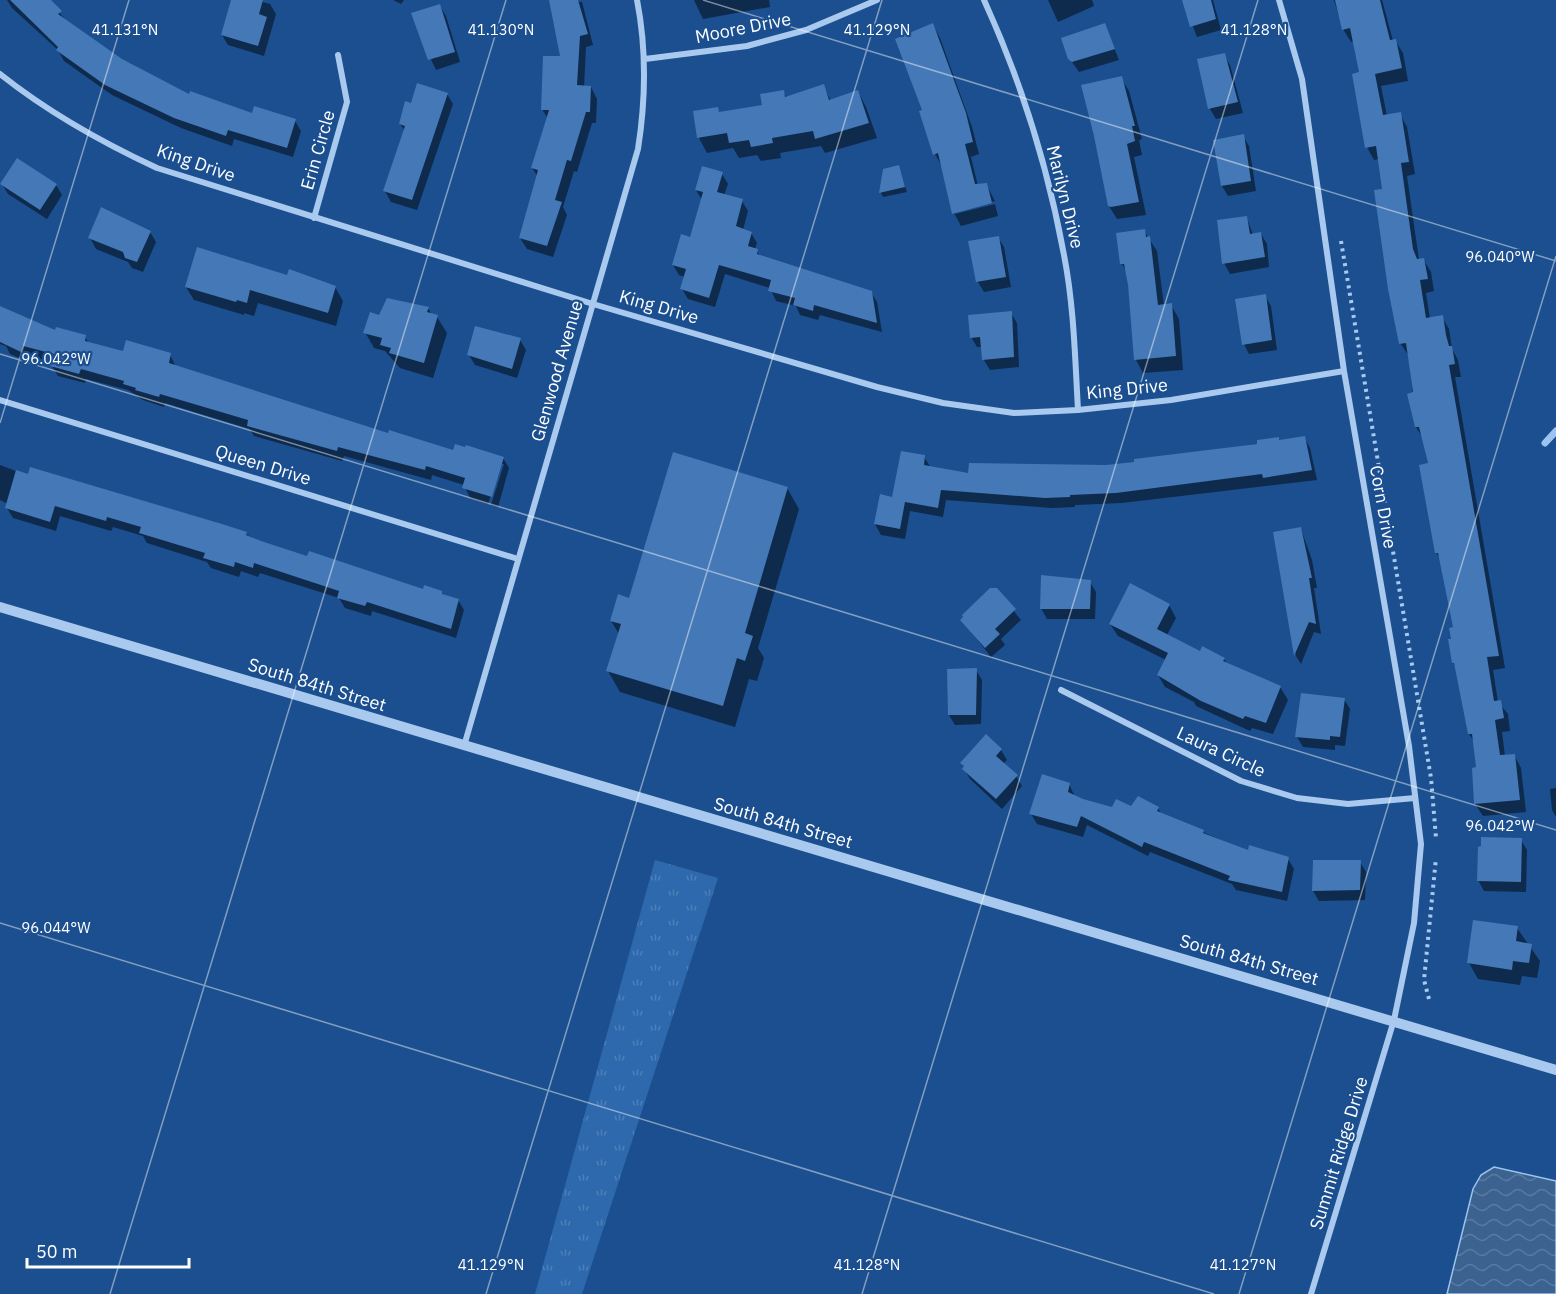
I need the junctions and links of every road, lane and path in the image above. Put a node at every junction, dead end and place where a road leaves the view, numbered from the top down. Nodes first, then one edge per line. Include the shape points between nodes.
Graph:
1 (637, 0) edge
2 (877, 0) edge
3 (984, 0) edge
4 (1279, 0) edge
5 (338, 55) dead end
6 (645, 59) junction
7 (0, 74) edge
8 (314, 218) junction
9 (593, 304) junction
10 (1344, 371) junction
11 (0, 400) edge
12 (1078, 410) junction
13 (518, 559) junction
14 (0, 607) edge
15 (1061, 690) dead end
16 (464, 747) junction
17 (1415, 798) junction
18 (1394, 1020) junction
19 (1556, 1070) edge
20 (1311, 1294) edge

1 - 6 street, Glenwood Avenue
2 - 6 street, Moore Drive via 806,30 747,46
3 - 12 street, Marilyn Drive via 1021,89 1053,199 1071,303
4 - 10 street, Corn Drive via 1302,79
5 - 8 street, Erin Circle via 346,102
6 - 9 street, Glenwood Avenue via 638,149
7 - 8 street, King Drive via 97,139 157,168
8 - 9 street, King Drive
9 - 12 street, King Drive via 943,403 1014,413
9 - 13 street, Glenwood Avenue
10 - 12 street, King Drive via 1171,400
10 - 17 street, Corn Drive
11 - 13 street, Queen Drive
13 - 16 street, Glenwood Avenue
14 - 16 street, South 84th Street
15 - 17 street, Laura Circle via 1253,784 1297,798 1348,804
16 - 18 street, South 84th Street
17 - 18 street, Corn Drive via 1421,844 1414,923
18 - 19 street, South 84th Street
18 - 20 street, Summit Ridge Drive

